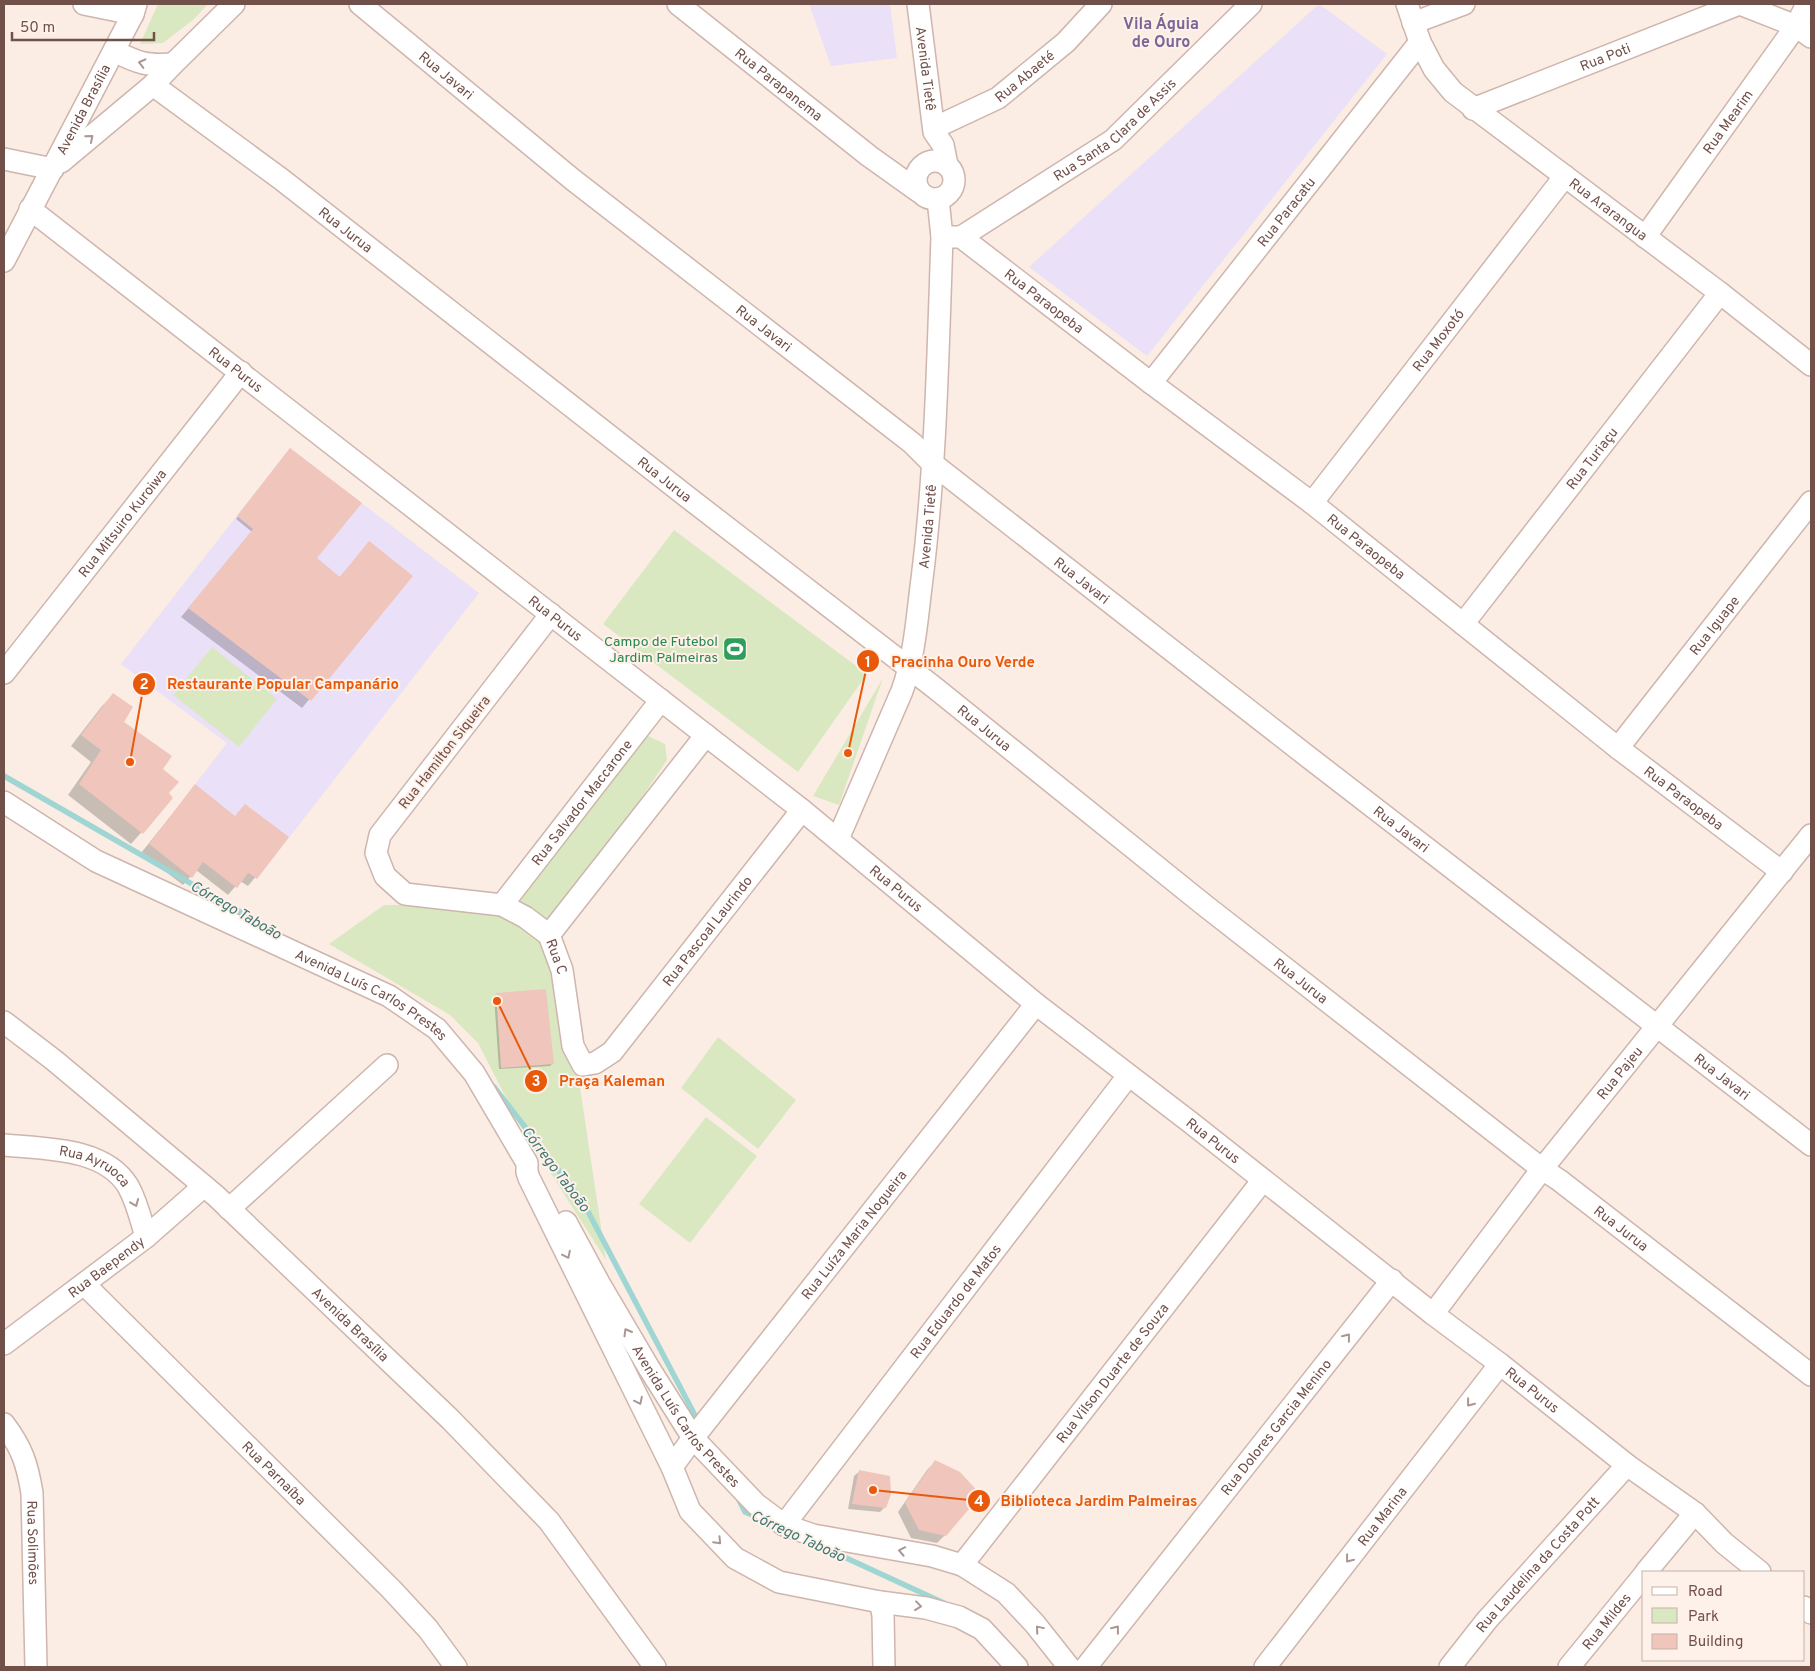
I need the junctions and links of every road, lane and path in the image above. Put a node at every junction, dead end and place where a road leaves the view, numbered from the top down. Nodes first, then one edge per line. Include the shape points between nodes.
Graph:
1 (84, 4) edge
2 (234, 4) edge
3 (360, 4) edge
4 (678, 4) edge
5 (918, 4) edge
6 (1100, 4) edge
7 (1251, 4) edge
8 (1464, 4) edge
9 (1739, 4) edge
10 (1808, 4) edge
11 (135, 9) edge
12 (1413, 23) edge
13 (1804, 32) edge
14 (114, 51) junction
15 (173, 64) junction
16 (153, 85) junction
17 (1473, 109) junction
18 (934, 130) junction
19 (4, 158) edge
20 (880, 164) junction
21 (924, 164) junction
22 (947, 165) junction
23 (53, 169) junction
24 (1564, 176) junction
25 (918, 191) junction
26 (938, 200) junction
27 (30, 209) junction
28 (952, 237) junction
29 (1645, 237) junction
30 (4, 261) edge
31 (1720, 293) junction
32 (1811, 365) edge
33 (241, 372) junction
34 (1151, 383) junction
35 (933, 464) junction
36 (1811, 502) edge
37 (1312, 503) junction
38 (551, 614) junction
39 (1463, 624) junction
40 (910, 668) junction
41 (4, 673) edge
42 (661, 700) junction
43 (706, 735) junction
44 (1618, 748) junction
45 (4, 802) edge
46 (802, 810) junction
47 (1811, 835) edge
48 (838, 839) junction
49 (1782, 872) junction
50 (406, 894) joint
51 (502, 905) junction
52 (549, 935) junction
53 (1036, 1004) junction
54 (4, 1022) edge
55 (1658, 1027) junction
56 (612, 1052) joint
57 (388, 1065) dead end
58 (1128, 1076) junction
59 (4, 1145) edge
60 (1811, 1145) edge
61 (527, 1164) junction
62 (1542, 1168) junction
63 (1263, 1180) junction
64 (204, 1186) junction
65 (229, 1209) junction
66 (146, 1237) junction
67 (1392, 1280) junction
68 (84, 1284) junction
69 (1433, 1314) junction
70 (4, 1344) edge
71 (1500, 1364) junction
72 (1811, 1375) edge
73 (4, 1424) edge
74 (693, 1438) junction
75 (1627, 1465) junction
76 (672, 1467) junction
77 (1695, 1513) junction
78 (784, 1525) junction
79 (962, 1565) junction
80 (1647, 1571) edge
81 (1759, 1571) edge
82 (1642, 1578) edge
83 (880, 1602) junction
84 (36, 1667) edge
85 (456, 1667) edge
86 (655, 1667) edge
87 (884, 1667) edge
88 (1017, 1667) edge
89 (1070, 1667) edge
90 (1086, 1667) edge
91 (1265, 1667) edge
92 (1450, 1667) edge
93 (1569, 1667) edge

1 - 11 street
2 - 15 street, Avenida Brasília
3 - 35 street, Rua Javari via 572,179 912,444
4 - 20 street, Rua Parapanema
5 - 18 street, Avenida Tietê
6 - 18 street, Rua Abaeté via 1066,42 998,98
7 - 28 street, Rua Santa Clara de Assis via 1113,140
8 - 12 street
9 - 13 street, Rua Poti
9 - 17 street, Rua Poti
10 - 13 street, Rua Mearim
11 - 14 street
12 - 17 street, Rua Ararangua via 1434,69
12 - 34 street, Rua Paracatu
13 - 29 street, Rua Mearim
15 -> 14 street, Avenida Brasília via 136,62
14 - 23 street, Avenida Brasília
15 - 16 street, Avenida Brasília
23 -> 16 street, Avenida Brasília
16 - 40 street, Rua Jurua via 288,185
17 - 24 street, Rua Ararangua
18 - 21 street, Avenida Tietê
18 - 22 street, Avenida Tietê via 943,145
19 - 23 street
20 - 21 street
20 - 25 street, Rua Parapanema
21 - 22 street via 935,160
21 - 25 street via 916,173
22 - 26 street via 954,182 949,194
23 - 27 street, Avenida Brasília
24 - 29 street, Rua Ararangua
24 - 37 street, Rua Moxotó
25 - 26 street via 923,196
26 - 28 street, Avenida Tietê
27 - 30 street, Avenida Brasília
27 - 33 street, Rua Purus
28 - 34 street, Rua Paraopeba
28 - 35 street, Avenida Tietê
29 - 31 street, Rua Ararangua
31 - 32 street, Rua Ararangua
31 - 39 street, Rua Turiaçu
33 - 38 street, Rua Purus
33 - 41 street, Rua Mitsuiro Kuroiwa
34 - 37 street, Rua Paraopeba
35 - 40 street, Avenida Tietê
35 - 55 street, Rua Javari
36 - 44 street, Rua Iguape
37 - 39 street, Rua Paraopeba
38 - 42 street, Rua Purus
38 - 50 street, Rua Hamilton Siqueira via 380,835 376,853 385,876
39 - 44 street, Rua Paraopeba
40 - 48 street, Avenida Tietê
40 - 62 street, Rua Jurua via 1203,904
42 - 43 street, Rua Purus
42 - 51 street, Rua Salvador Maccarone
43 - 46 street, Rua Purus
43 - 52 street
44 - 49 street, Rua Paraopeba
45 - 61 street, Avenida Luís Carlos Prestes via 96,861 390,996 436,1029 474,1073
46 - 48 street, Rua Purus
46 - 56 street, Rua Pascoal Laurindo
47 - 49 street, Rua Pajeu
48 - 53 street, Rua Purus
49 - 55 street, Rua Pajeu
50 - 51 street, Rua C
51 - 52 street, Rua C
52 - 56 street, Rua C via 562,970 573,1046 583,1065 595,1063
53 - 58 street, Rua Purus
53 - 74 street, Rua Luíza Maria Nogueira
54 - 64 street, Avenida Brasília
55 - 60 street, Rua Javari
55 - 62 street, Rua Pajeu
57 - 65 street
58 - 63 street, Rua Purus
58 - 78 street, Rua Eduardo de Matos
59 -> 66 street, Rua Ayruoca via 63,1151 92,1158 108,1166 127,1185 136,1202
74 -> 61 street, Avenida Luís Carlos Prestes via 599,1283 537,1168
61 -> 76 street, Avenida Luís Carlos Prestes via 526,1172
62 - 69 street, Rua Pajeu
62 - 72 street, Rua Jurua
63 - 67 street, Rua Purus
63 - 79 street, Rua Vilson Duarte de Souza
64 - 65 street, Avenida Brasília
64 - 66 street, Rua Baependy
65 - 86 street, Avenida Brasília via 450,1419 550,1521
66 - 68 street, Rua Baependy
67 - 69 street, Rua Purus
90 -> 67 street, Rua Dolores Garcia Menino
68 - 70 street, Rua Baependy
68 - 85 street, Rua Parnaíba via 391,1589 428,1629
69 - 71 street, Rua Purus
71 - 75 street, Rua Purus
71 -> 91 street, Rua Marina
73 - 84 street, Rua Solimões via 18,1443 28,1467 32,1493
74 - 76 street, Rua Luíza Maria Nogueira
74 - 78 street, Avenida Luís Carlos Prestes via 756,1504
75 - 77 street, Rua Purus
75 - 92 street, Rua Laudelina da Costa Pott via 1487,1620
76 -> 83 street, Avenida Luís Carlos Prestes via 690,1512 735,1558 779,1582
77 - 80 street, Rua Mildes
77 - 81 street, Rua Purus via 1724,1543
79 -> 78 street, Avenida Luís Carlos Prestes via 932,1556 813,1535
89 -> 79 street, Avenida Luís Carlos Prestes via 1006,1594
82 - 93 street, Rua Mildes
83 - 87 street
83 -> 88 street, Avenida Luís Carlos Prestes via 926,1608 960,1617 982,1629

